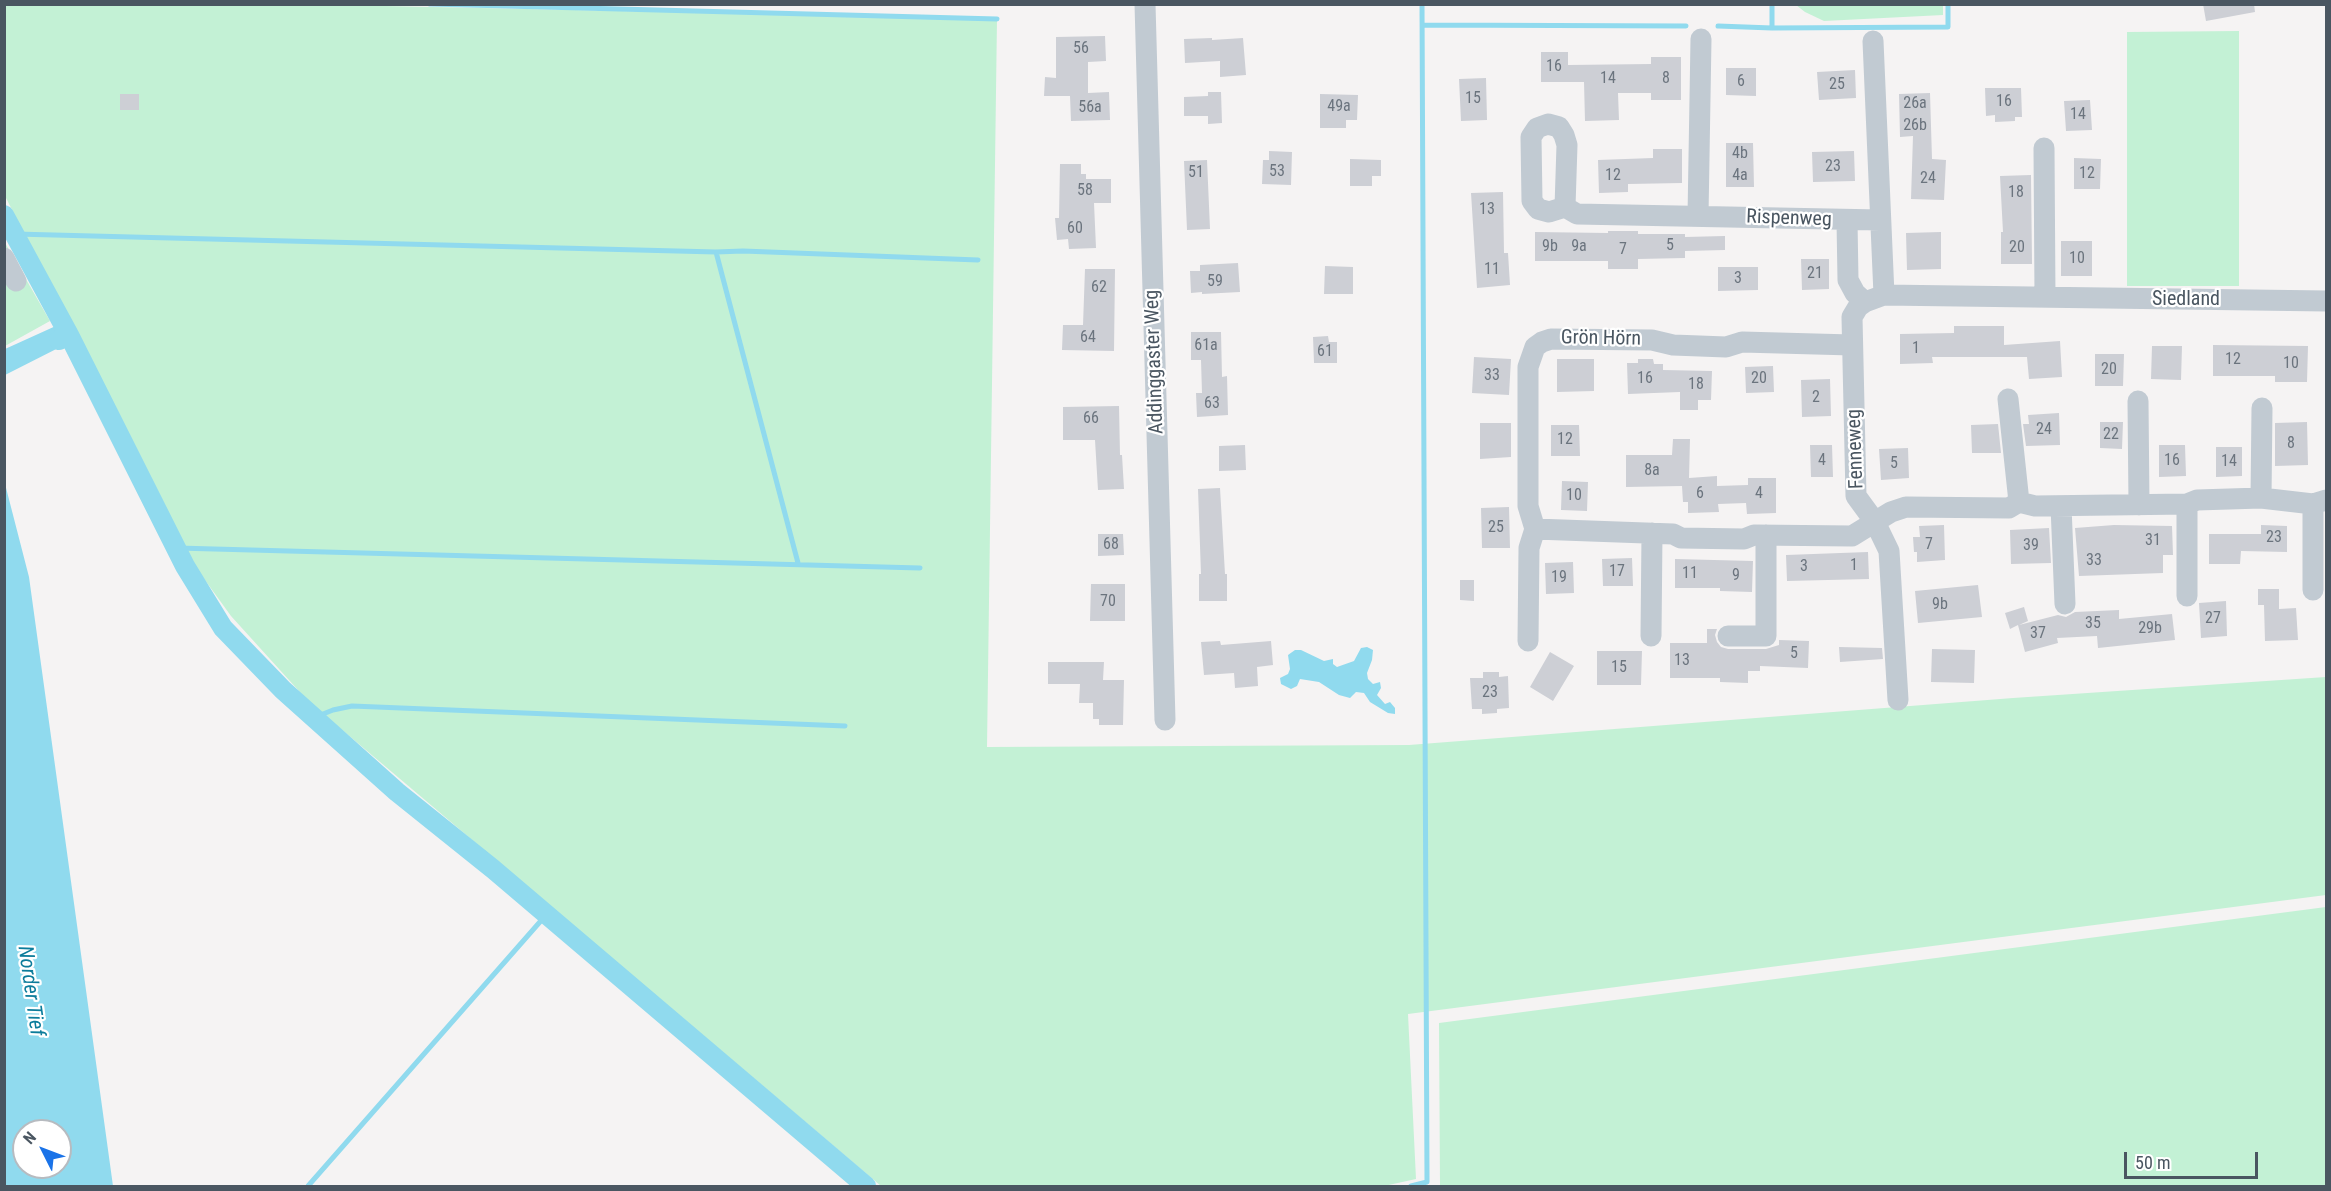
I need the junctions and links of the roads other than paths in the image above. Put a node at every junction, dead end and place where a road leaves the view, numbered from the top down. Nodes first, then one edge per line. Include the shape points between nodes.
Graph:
1 (1145, 4) edge
2 (1701, 39) dead end
3 (1873, 41) dead end
4 (2044, 148) dead end
5 (1565, 207) dead end
6 (1698, 216) junction
7 (1880, 220) junction
8 (1847, 221) junction
9 (4, 258) edge
10 (16, 280) dead end
11 (2045, 297) junction
12 (1875, 298) junction
13 (2326, 301) edge
14 (1852, 345) junction
15 (2008, 399) dead end
16 (2139, 401) dead end
17 (2262, 408) dead end
18 (2261, 498) junction
19 (2019, 502) junction
20 (2320, 502) edge
21 (2187, 504) junction
22 (2139, 505) junction
23 (2061, 506) junction
24 (1875, 522) junction
25 (1535, 530) junction
26 (1652, 533) junction
27 (1767, 535) junction
28 (2313, 590) dead end
29 (2187, 596) dead end
30 (2065, 604) dead end
31 (1651, 636) dead end
32 (1728, 636) dead end
33 (1528, 640) dead end
34 (1898, 700) dead end
35 (1165, 720) dead end

1 - 35 street, Addinggaster Weg
2 - 6 street
3 - 7 street
4 - 11 street
5 - 6 street, Rispenweg via 1578,214
6 - 8 street, Rispenweg
7 - 8 street, Rispenweg
7 - 12 street
8 - 12 street via 1848,280 1855,293
9 - 10 street
11 - 12 street, Siedland
11 - 13 street, Siedland
12 - 14 street, Fenneweg via 1858,307 1852,317
14 - 24 street, Fenneweg via 1856,496
14 - 25 street, Grön Hörn via 1742,342 1726,347 1673,345 1652,340 1542,342 1535,347 1528,367 1528,506
15 - 19 street
16 - 22 street
17 - 18 street
18 - 20 street
18 - 21 street via 2197,500
19 - 23 street
19 - 24 street via 2009,508 1906,507
20 - 28 street
21 - 22 street
21 - 29 street
22 - 23 street
23 - 30 street
24 - 27 street via 1852,536
24 - 34 street, Fenneweg via 1889,550
25 - 26 street
25 - 33 street, Grön Hörn via 1528,548
26 - 27 street via 1681,538 1744,539
26 - 31 street
27 - 32 street via 1766,636

